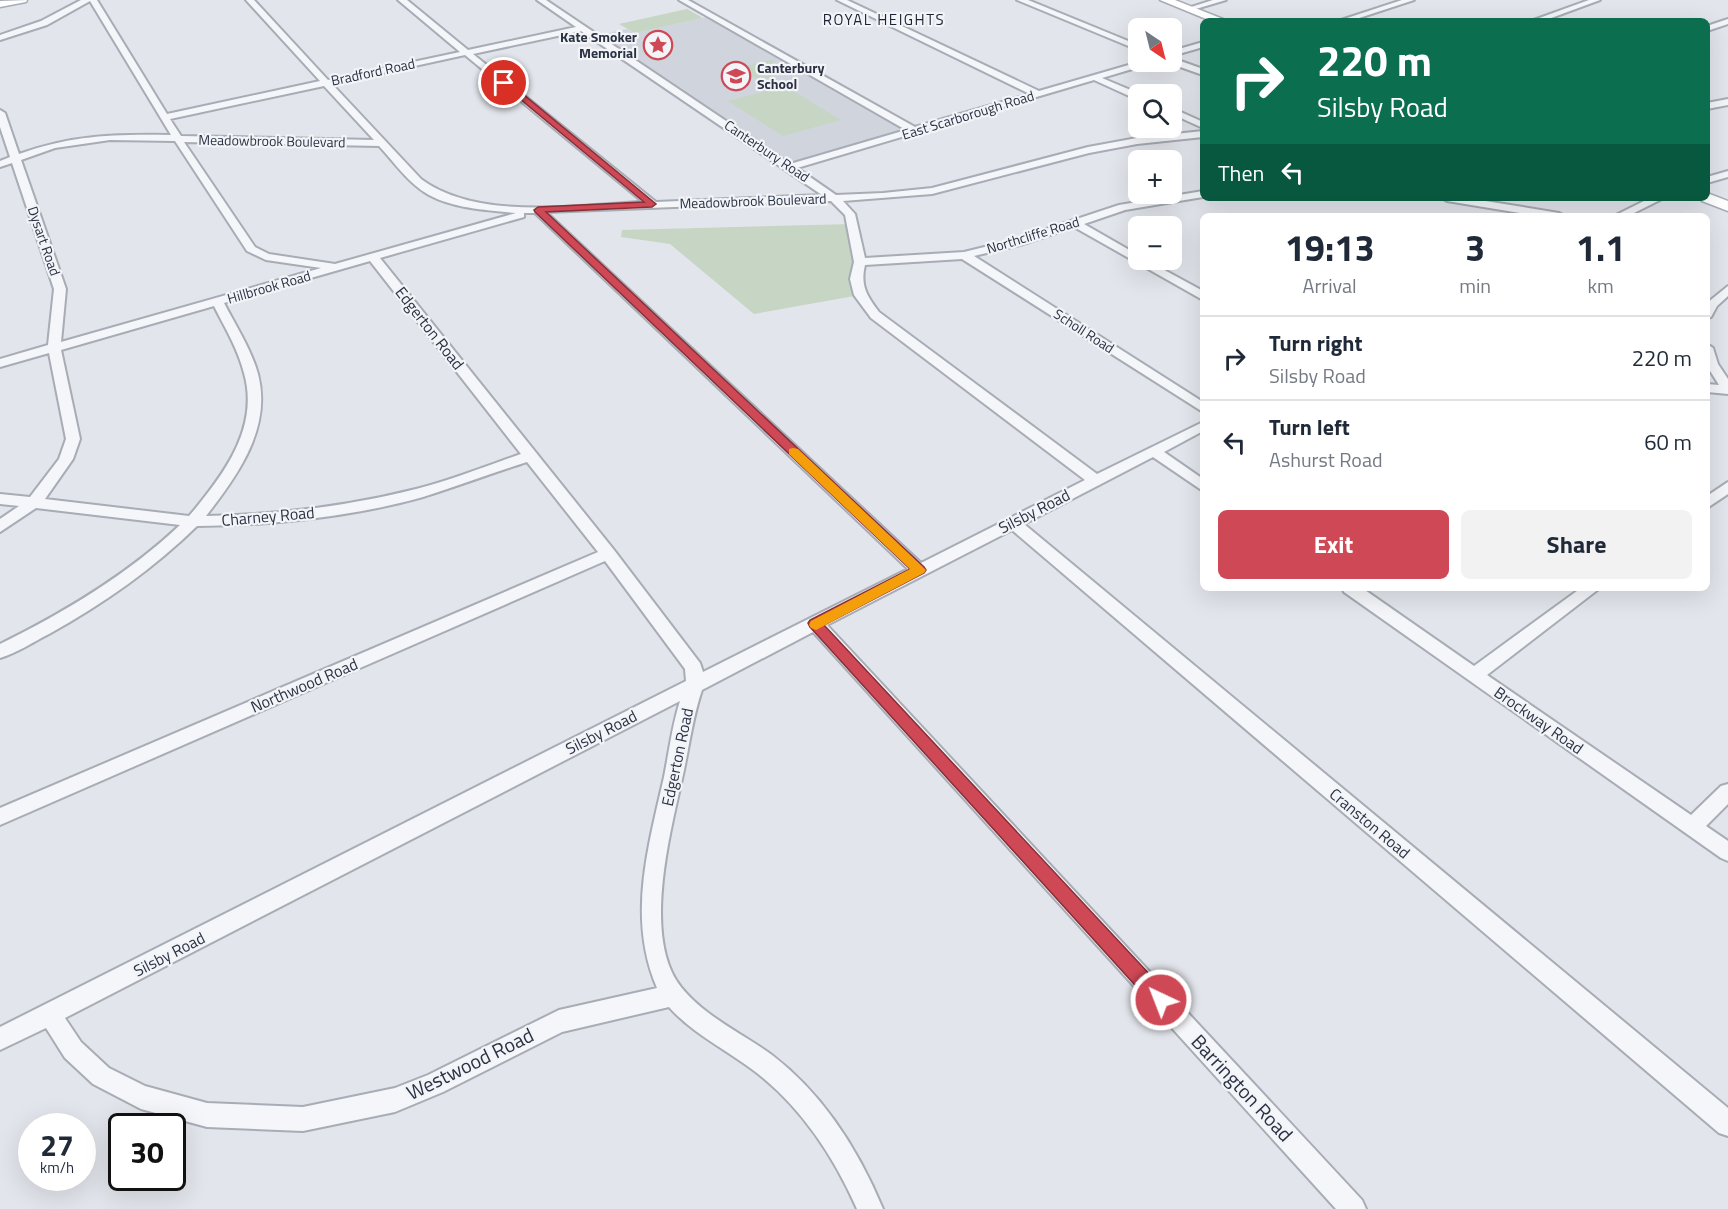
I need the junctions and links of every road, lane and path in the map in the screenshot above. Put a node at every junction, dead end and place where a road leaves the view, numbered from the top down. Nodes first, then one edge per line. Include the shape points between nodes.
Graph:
1 (22, 0) edge
2 (87, 0) edge
3 (93, 0) edge
4 (250, 0) edge
5 (402, 0) edge
6 (541, 0) edge
7 (682, 0) edge
8 (841, 0) edge
9 (1021, 0) edge
10 (1165, 0) edge
11 (1222, 0) edge
12 (1410, 0) edge
13 (1596, 0) edge
14 (0, 4) edge
15 (1190, 9) junction
16 (1214, 18) edge
17 (1352, 18) edge
18 (1544, 18) edge
19 (1728, 21) edge
20 (582, 28) junction
21 (1710, 28) edge
22 (0, 38) edge
23 (1128, 44) edge
24 (1200, 45) edge
25 (1182, 51) edge
26 (467, 52) junction
27 (1182, 65) edge
28 (1128, 67) edge
29 (1200, 71) edge
30 (1094, 77) junction
31 (327, 83) junction
32 (1128, 92) edge
33 (1038, 94) junction
34 (1728, 102) edge
35 (1710, 105) edge
36 (0, 112) edge
37 (1182, 116) edge
38 (165, 117) junction
39 (1200, 124) edge
40 (914, 131) junction
41 (1200, 134) edge
42 (178, 139) junction
43 (381, 142) junction
44 (16, 157) junction
45 (0, 164) edge
46 (791, 167) junction
47 (1728, 174) edge
48 (1710, 179) edge
49 (1200, 194) edge
50 (835, 199) junction
51 (1710, 199) edge
52 (1466, 201) edge
53 (1652, 201) edge
54 (652, 204) junction
55 (1728, 206) edge
56 (538, 210) junction
57 (1540, 213) edge
58 (1626, 213) edge
59 (1073, 222) junction
60 (1128, 253) edge
61 (964, 255) junction
62 (373, 257) junction
63 (860, 262) junction
64 (338, 267) junction
65 (1159, 270) edge
66 (1728, 290) edge
67 (1200, 292) edge
68 (218, 302) junction
69 (1710, 308) edge
70 (54, 348) junction
71 (1710, 358) edge
72 (0, 363) edge
73 (1710, 388) edge
74 (1728, 390) edge
75 (1200, 406) edge
76 (1200, 428) edge
77 (1153, 451) junction
78 (530, 456) junction
79 (1095, 480) junction
80 (1200, 484) edge
81 (1728, 487) edge
82 (0, 498) edge
83 (1710, 501) edge
84 (33, 503) junction
85 (193, 521) junction
86 (1013, 523) junction
87 (0, 527) edge
88 (608, 554) junction
89 (919, 570) junction
90 (1354, 591) edge
91 (1588, 591) edge
92 (815, 623) junction
93 (0, 652) edge
94 (1474, 675) junction
95 (696, 683) junction
96 (1728, 792) edge
97 (0, 817) edge
98 (1692, 827) junction
99 (1728, 852) edge
100 (673, 995) junction
101 (50, 1014) junction
102 (0, 1039) edge
103 (1728, 1124) edge
104 (865, 1207) edge
105 (1353, 1209) edge

1 - 14 main road
2 - 22 street via 44,23
3 - 38 street
4 - 31 street
5 - 26 street
6 - 20 street, Canterbury Road
7 - 40 street
8 - 33 street
9 - 23 street
10 - 15 main road
11 - 15 street
12 - 17 street
13 - 18 street
15 - 16 main road
19 - 21 street
20 - 26 street, Bradford Road
20 - 46 street, Canterbury Road
24 - 25 street
26 - 31 street, Bradford Road
26 - 54 street
27 - 29 street
28 - 30 street, East Scarborough Road
30 - 32 street
30 - 33 street, East Scarborough Road
31 - 38 street, Bradford Road
31 - 43 street
33 - 40 street, East Scarborough Road
34 - 35 street
36 - 44 street, Dysart Road
37 - 39 street
38 - 42 street
40 - 46 street, East Scarborough Road
41 - 50 street, Meadowbrook Boulevard via 1088,150 932,191
42 - 43 street, Meadowbrook Boulevard
42 - 44 street, Meadowbrook Boulevard via 87,139
42 - 64 street via 251,249 266,257
43 - 56 street, Meadowbrook Boulevard via 433,193 473,206
44 - 45 street, Meadowbrook Boulevard
44 - 70 street, Dysart Road via 60,289
46 - 50 street, Canterbury Road
47 - 48 street
49 - 59 street, Northcliffe Road via 1123,207
50 - 54 street, Meadowbrook Boulevard
50 - 63 street, Canterbury Road via 850,214
51 - 55 main road
52 - 57 street
53 - 58 street
54 - 56 street, Meadowbrook Boulevard
56 - 62 street, Hillbrook Road
56 - 89 street
59 - 60 street
59 - 61 street, Northcliffe Road via 1016,243
61 - 63 street, Northcliffe Road
61 - 75 street, Scholl Road
62 - 64 street, Hillbrook Road
62 - 78 street, Edgerton Road
63 - 79 street, Canterbury Road via 856,279 860,295 875,315
64 - 68 street, Hillbrook Road
65 - 67 street
66 - 69 street
68 - 70 street, Hillbrook Road
68 - 85 street via 252,369 253,419 233,468
70 - 72 street, Hillbrook Road
70 - 84 street, Dysart Road via 73,439 66,459
71 - 74 street
73 - 74 street
76 - 77 street, Silsby Road
77 - 79 street, Silsby Road
77 - 80 street
78 - 85 street, Charney Road via 452,484 383,501 279,518
78 - 88 street, Edgerton Road
79 - 86 street, Silsby Road
81 - 83 street
82 - 84 street, Charney Road
84 - 85 street, Charney Road
84 - 87 street, Dysart Road
85 - 93 street via 115,585
86 - 89 street, Silsby Road
86 - 103 street, Cranston Road
88 - 95 street, Edgerton Road via 694,668
88 - 97 street, Northwood Road
89 - 92 street, Silsby Road
90 - 94 street, Brockway Road
91 - 94 street
92 - 95 street, Silsby Road
92 - 105 street, Barrington Road
94 - 98 street, Brockway Road
95 - 100 street, Edgerton Road via 686,711 649,895 654,945
95 - 101 street, Silsby Road
96 - 98 street
98 - 99 street, Brockway Road
100 - 101 street, Westwood Road via 560,1022 395,1100 303,1119 207,1115 141,1097 101,1076 73,1050
100 - 104 street, Edgerton Road via 774,1071 799,1097 840,1150
101 - 102 street, Silsby Road

